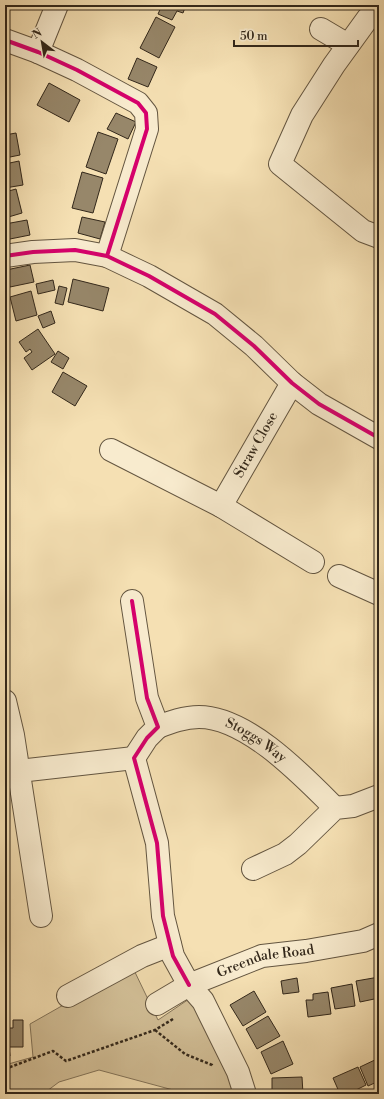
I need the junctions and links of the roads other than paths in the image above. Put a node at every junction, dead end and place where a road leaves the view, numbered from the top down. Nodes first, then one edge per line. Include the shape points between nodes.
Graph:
1 (57, 5) edge
2 (368, 18) dead end
3 (321, 29) dead end
4 (5, 40) edge
5 (348, 45) junction
6 (38, 52) junction
7 (379, 237) edge
8 (5, 256) edge
9 (107, 256) junction
10 (292, 383) junction
11 (379, 438) edge
12 (111, 450) dead end
13 (221, 506) junction
14 (313, 562) dead end
15 (339, 576) dead end
16 (379, 594) edge
17 (132, 601) dead end
18 (5, 701) edge
19 (158, 727) junction
20 (134, 758) junction
21 (19, 771) junction
22 (379, 796) edge
23 (335, 808) junction
24 (253, 869) dead end
25 (42, 916) dead end
26 (379, 934) edge
27 (172, 950) junction
28 (190, 985) junction
29 (68, 996) dead end
30 (157, 1004) dead end
31 (244, 1094) edge

1 - 6 street
2 - 5 street
3 - 5 street
4 - 6 street
5 - 7 street via 302,115 280,164 363,231
6 - 9 street via 78,70 138,103 146,113 147,129
8 - 9 street via 75,250
9 - 10 street via 149,276 215,314 254,346
10 - 11 street via 319,404
10 - 13 street, Straw Close
12 - 13 street
13 - 14 street
15 - 16 street
17 - 19 street via 147,698
18 - 21 street
19 - 20 street via 146,738
19 - 23 street, Stoggs Way via 184,718 199,717 226,722 264,744 299,772
20 - 21 street
20 - 27 street via 157,843 163,916
21 - 25 street
22 - 23 street via 354,806
23 - 24 street via 285,854
26 - 28 street, Greendale Road via 363,941 262,956
27 - 28 street
27 - 29 street via 142,956
28 - 30 street, Greendale Road
28 - 31 street via 203,1001 238,1072

